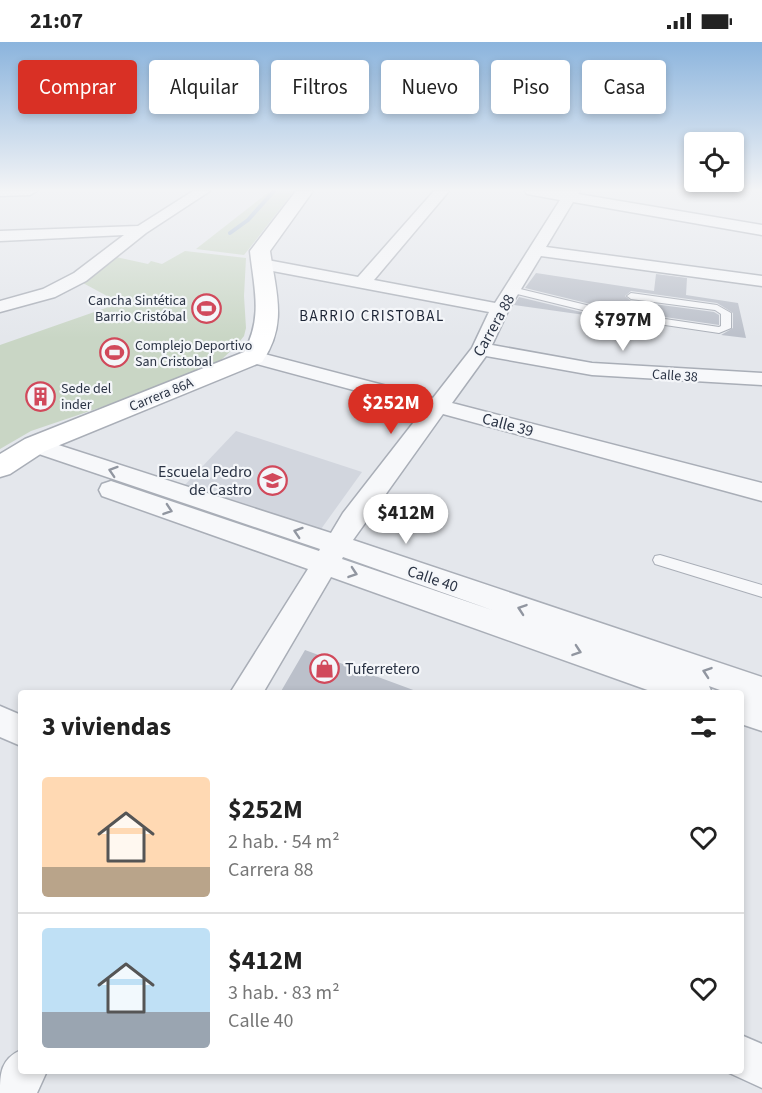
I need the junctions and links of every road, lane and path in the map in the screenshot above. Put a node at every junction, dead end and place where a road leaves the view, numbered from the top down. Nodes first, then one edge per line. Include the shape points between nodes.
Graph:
1 (45, 240) edge
2 (129, 240) edge
3 (268, 240) edge
4 (399, 240) edge
5 (544, 240) edge
6 (0, 243) edge
7 (537, 251) junction
8 (262, 264) junction
9 (762, 281) edge
10 (363, 282) junction
11 (512, 290) junction
12 (49, 293) junction
13 (0, 294) edge
14 (631, 296) dead end
15 (0, 307) edge
16 (500, 309) junction
17 (481, 349) junction
18 (253, 357) junction
19 (762, 379) edge
20 (439, 406) junction
21 (16, 456) edge
22 (762, 492) edge
23 (331, 554) junction
24 (660, 560) dead end
25 (762, 591) edge
26 (248, 690) edge
27 (688, 690) edge
28 (762, 691) edge
29 (744, 710) edge
30 (762, 716) edge
31 (0, 721) edge
32 (18, 730) edge
33 (744, 1058) edge
34 (762, 1066) edge
35 (23, 1074) edge
36 (13, 1093) edge

1 - 6 street
2 - 12 street via 80,277
3 - 8 street via 260,251
4 - 10 street
5 - 7 street, Carrera 88
7 - 9 street
7 - 11 street, Carrera 88
8 - 10 street
8 - 18 street via 268,318
10 - 16 street
11 - 14 lane via 647,321 719,330 727,325 726,313 717,308
11 - 16 street, Carrera 88
12 - 13 street
12 - 15 street
16 - 17 street, Carrera 88
17 - 19 street, Calle 38 via 592,369
17 - 20 street, Carrera 88
18 - 20 street, Calle 39
18 - 21 street, Carrera 86A
20 - 22 street, Calle 39
20 - 23 street, Carrera 88 via 352,520
21 - 23 street, Calle 40
23 - 26 street, Carrera 88
23 -> 27 street, Calle 40
28 -> 23 street, Calle 40
24 - 25 lane
29 - 30 street
31 - 32 street
33 - 34 street
35 - 36 street

